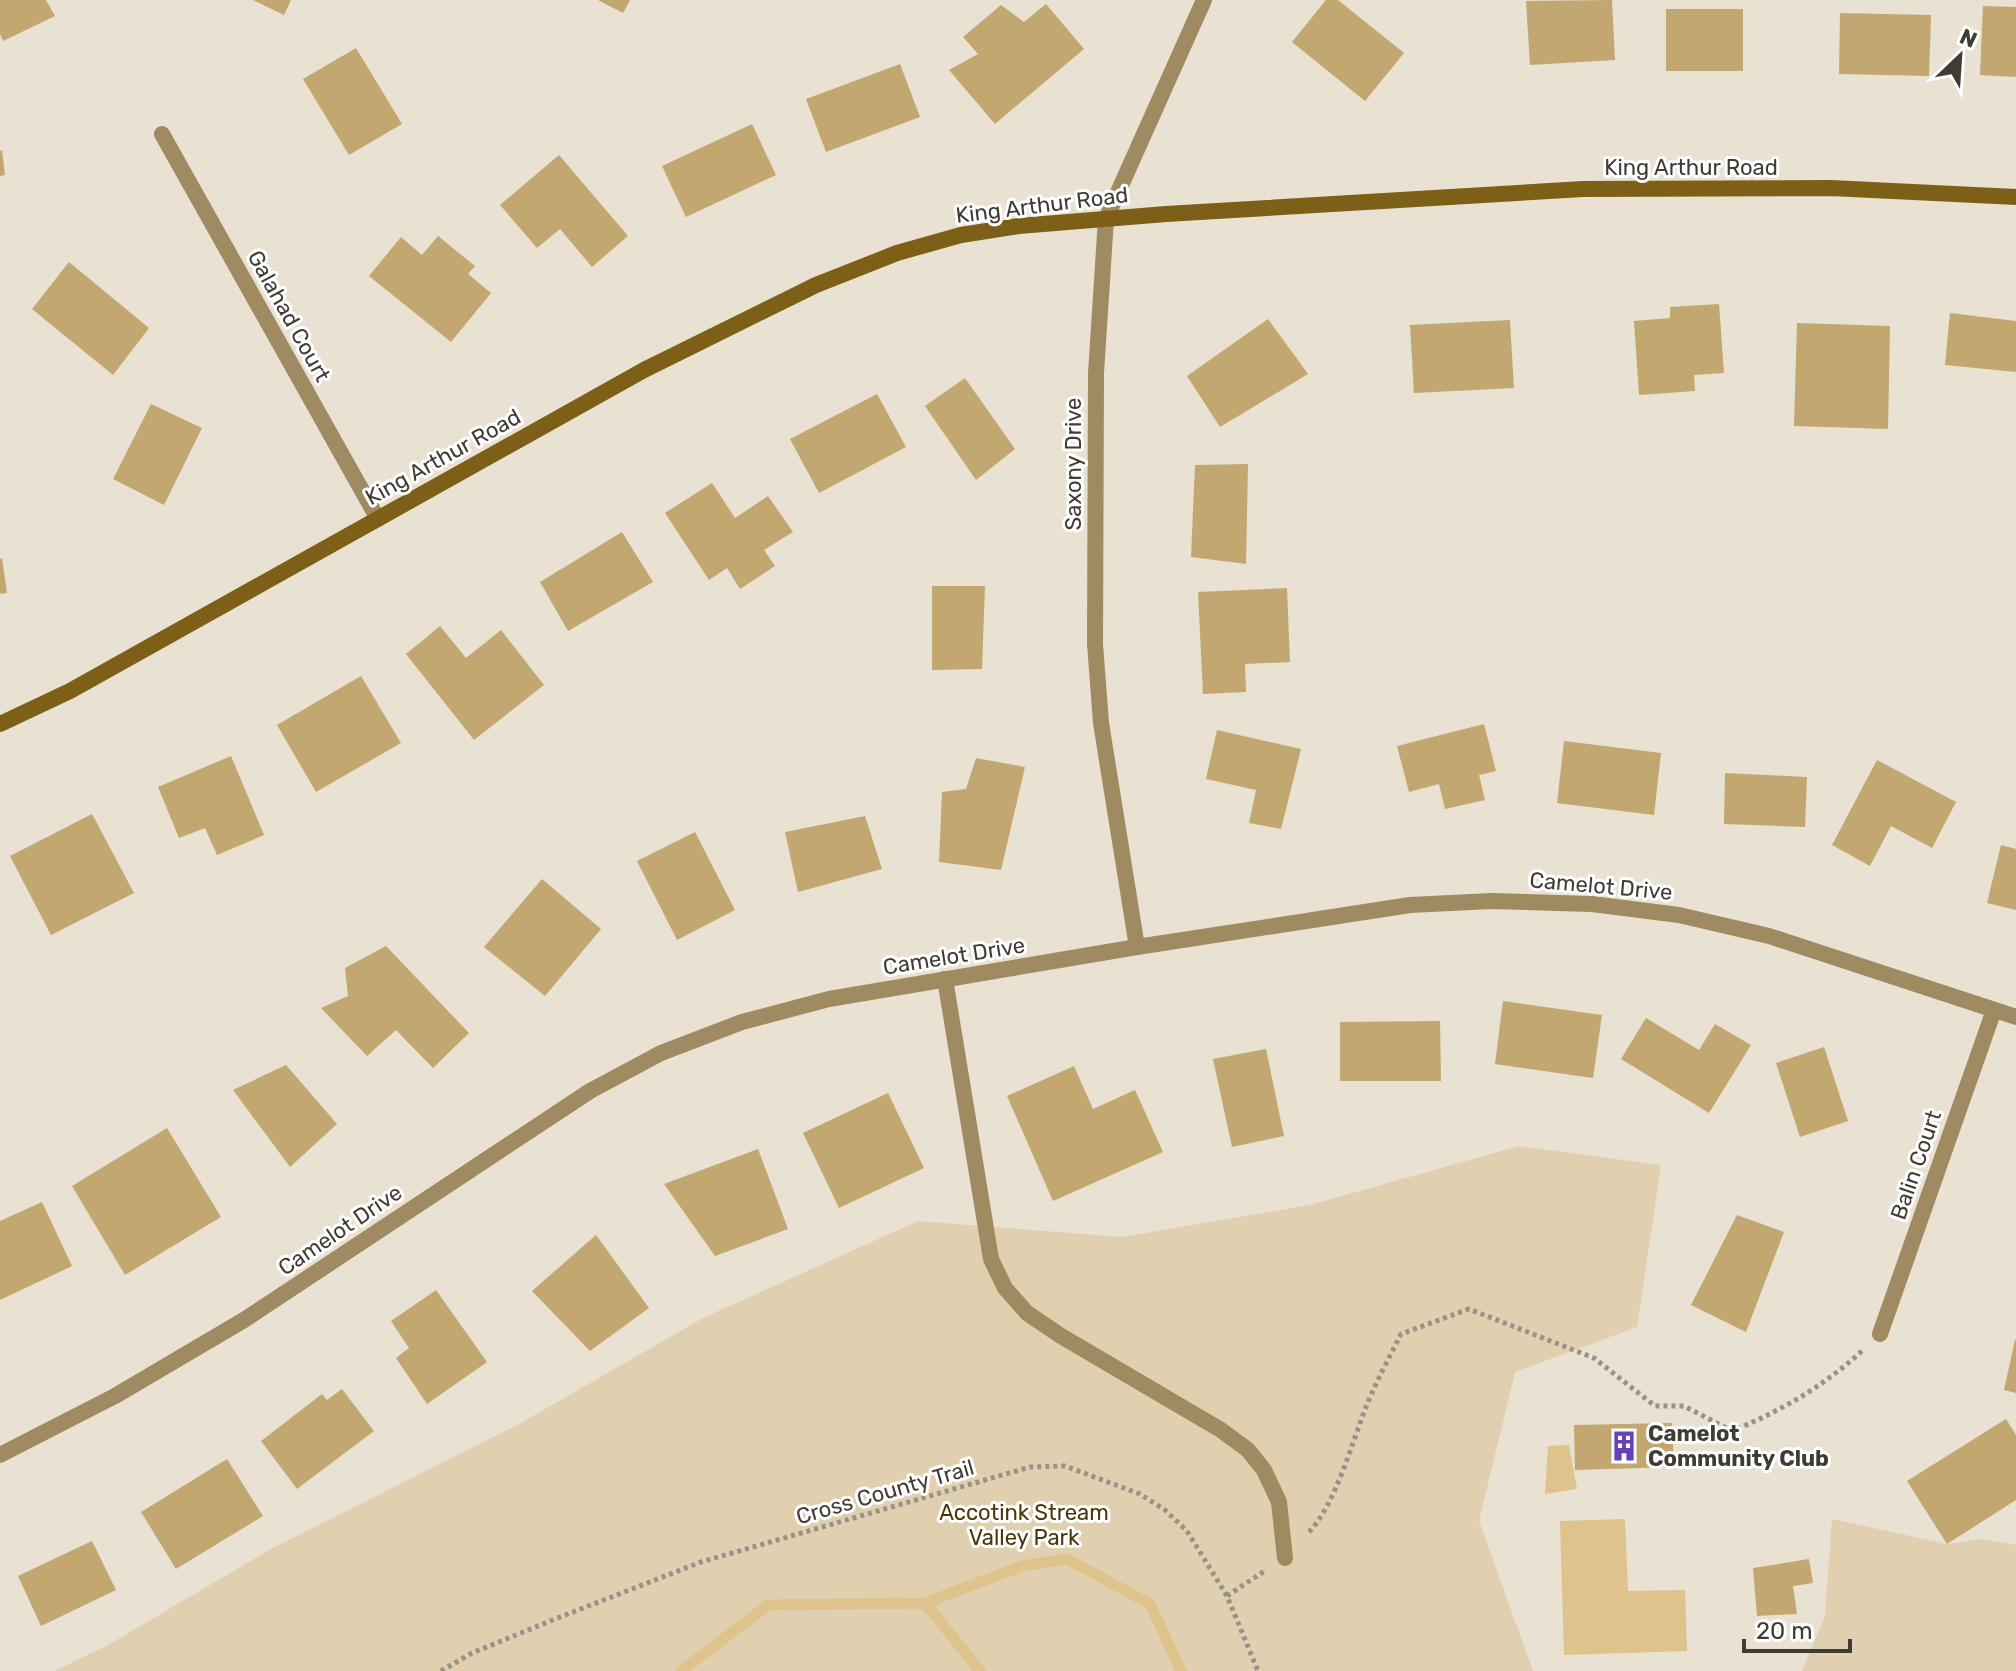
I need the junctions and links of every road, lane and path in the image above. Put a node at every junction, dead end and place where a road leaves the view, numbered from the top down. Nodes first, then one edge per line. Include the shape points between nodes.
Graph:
1 (1204, 0) edge
2 (162, 134) dead end
3 (2016, 197) edge
4 (1106, 219) junction
5 (378, 519) junction
6 (0, 724) edge
7 (1137, 947) junction
8 (945, 979) junction
9 (1994, 1010) junction
10 (2016, 1017) edge
11 (1880, 1334) joint
12 (0, 1455) edge
13 (1285, 1558) junction
14 (1227, 1596) junction
15 (441, 1671) edge
16 (1258, 1671) edge

1 - 4 street, Saxony Drive
2 - 5 street, Galahad Court
3 - 4 street, King Arthur Road via 1831,188 1583,189
4 - 5 street, King Arthur Road via 961,235 816,285 644,370
4 - 7 street, Saxony Drive via 1096,373 1095,644 1101,723
5 - 6 street, King Arthur Road via 70,691
7 - 8 street, Camelot Drive
7 - 9 street, Camelot Drive via 1410,905 1592,904 1679,915 1769,936
8 - 12 street, Camelot Drive via 829,999 742,1022 661,1053 590,1091 244,1320 115,1396
8 - 13 street via 991,1259 1005,1288 1027,1313 1061,1336 1248,1450 1279,1502
9 - 10 street, Camelot Drive
9 - 11 street, Balin Court
11 - 13 path via 1835,1376 1732,1431 1684,1406 1655,1406 1594,1358 1469,1309 1401,1334 1319,1522
13 - 14 path
14 - 15 path, Cross County Trail via 1187,1531 1165,1510 1140,1494 1065,1466 1030,1467 701,1562 472,1653
14 - 16 path, Cross County Trail

